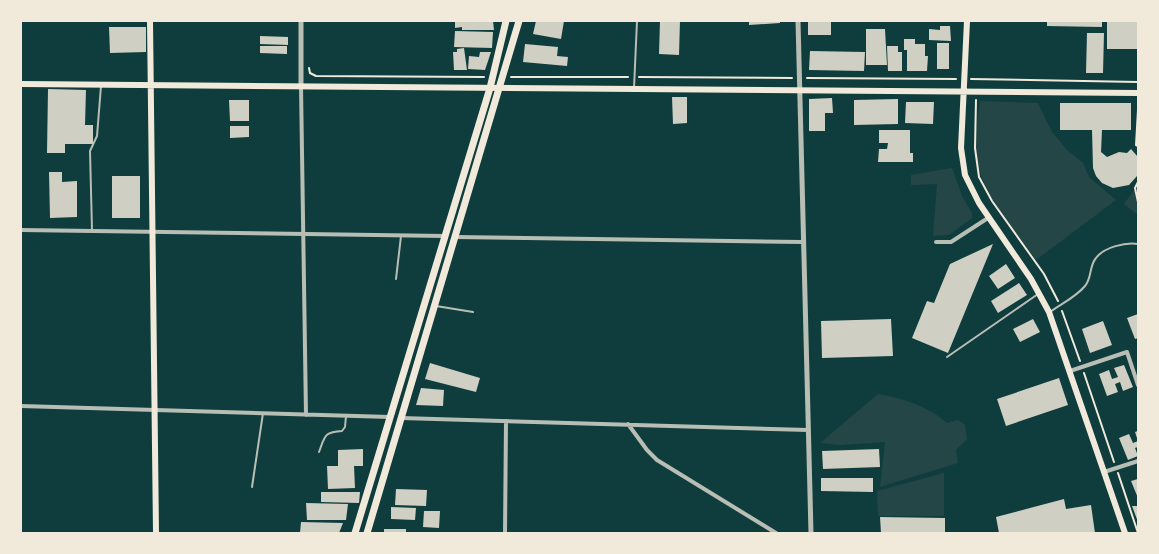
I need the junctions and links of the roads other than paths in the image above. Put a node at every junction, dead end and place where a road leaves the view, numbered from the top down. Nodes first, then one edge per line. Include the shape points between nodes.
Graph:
1 (150, 21) edge
2 (301, 21) edge
3 (506, 21) edge
4 (519, 21) edge
5 (637, 21) edge
6 (798, 21) edge
7 (967, 21) edge
8 (21, 84) edge
9 (101, 85) junction
10 (150, 85) junction
11 (301, 86) junction
12 (490, 88) junction
13 (500, 88) junction
14 (634, 89) junction
15 (799, 90) junction
16 (964, 92) junction
17 (1138, 93) edge
18 (988, 218) junction
19 (21, 230) edge
20 (92, 231) junction
21 (152, 232) junction
22 (303, 234) junction
23 (401, 236) junction
24 (445, 236) junction
25 (455, 237) junction
26 (803, 242) junction
27 (936, 242) dead end
28 (1138, 244) edge
29 (396, 279) dead end
30 (1040, 293) junction
31 (435, 306) junction
32 (473, 312) dead end
33 (1049, 312) junction
34 (947, 357) dead end
35 (1070, 372) junction
36 (1138, 385) edge
37 (21, 406) edge
38 (155, 410) junction
39 (263, 413) junction
40 (306, 415) junction
41 (346, 416) junction
42 (390, 417) junction
43 (401, 418) junction
44 (506, 421) junction
45 (628, 424) junction
46 (808, 430) junction
47 (319, 452) dead end
48 (1138, 461) edge
49 (1104, 472) junction
50 (252, 487) dead end
51 (156, 533) edge
52 (354, 533) edge
53 (367, 533) edge
54 (505, 533) edge
55 (776, 533) edge
56 (811, 533) edge
57 (1125, 533) edge

1 - 10 main road
2 - 11 street
3 - 12 main road
4 - 13 main road
5 - 14 lane
6 - 15 street
7 - 16 main road
8 - 9 main road
9 - 10 main road
9 - 20 lane via 97,136 90,151
10 - 11 main road
10 - 21 main road
11 - 12 main road
11 - 22 street
12 - 13 main road
12 - 24 main road
13 - 14 main road
13 - 25 main road
14 - 15 main road
15 - 16 main road
15 - 26 street
16 - 17 main road
16 - 18 main road via 962,161 971,189
18 - 27 street via 951,242
18 - 30 main road
19 - 20 street
20 - 21 street
21 - 22 street
21 - 38 main road
22 - 23 street
22 - 40 street
23 - 24 street
23 - 29 lane
24 - 42 main road
25 - 26 street
25 - 31 main road
26 - 46 street
28 - 33 lane via 1108,248 1096,258 1090,278 1084,287
30 - 33 main road
30 - 34 lane
31 - 32 lane
31 - 43 main road
33 - 35 main road
35 - 36 street via 1127,352
35 - 49 main road
37 - 38 street
38 - 39 street
38 - 51 main road
39 - 40 street
39 - 50 lane
40 - 41 street
41 - 42 street
41 - 47 lane via 345,427 342,431 326,434
42 - 52 main road
43 - 44 street
43 - 53 main road
44 - 45 street
44 - 54 street
45 - 46 street
45 - 55 street via 657,460
46 - 56 street
48 - 49 street
49 - 57 main road

